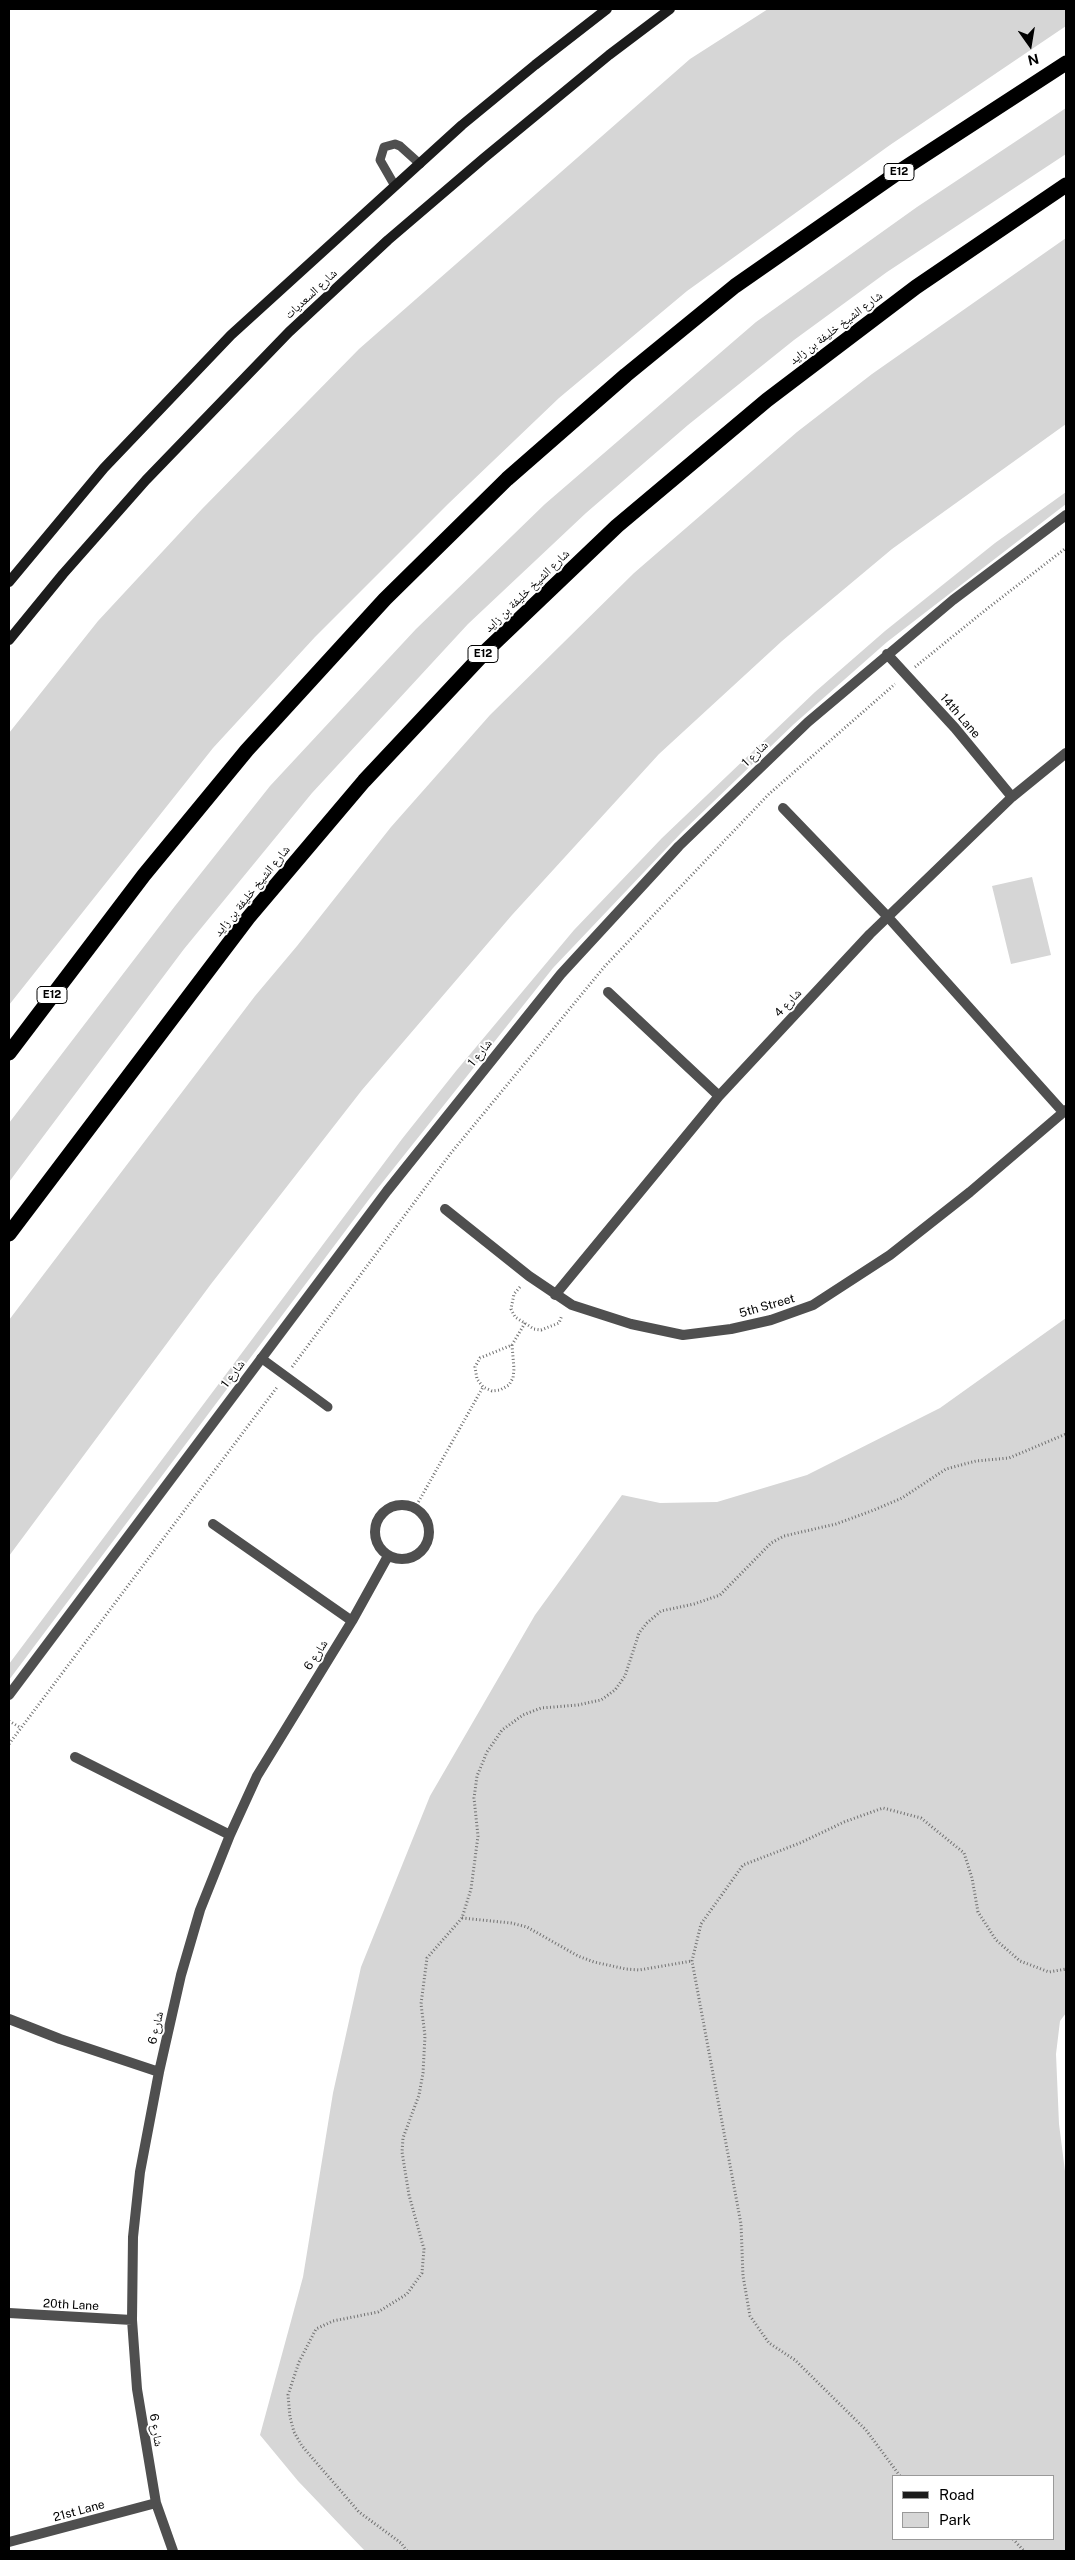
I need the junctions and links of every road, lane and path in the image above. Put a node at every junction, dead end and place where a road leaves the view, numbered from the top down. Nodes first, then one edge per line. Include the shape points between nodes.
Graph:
1 (607, 9) edge
2 (670, 9) edge
3 (1066, 63) edge
4 (420, 164) junction
5 (1066, 185) edge
6 (395, 186) junction
7 (1066, 515) edge
8 (1066, 548) edge
9 (9, 582) edge
10 (9, 640) edge
11 (887, 654) junction
12 (906, 675) junction
13 (1066, 753) edge
14 (1012, 797) junction
15 (782, 808) dead end
16 (887, 916) junction
17 (608, 992) dead end
18 (9, 1053) edge
19 (719, 1096) junction
20 (1065, 1111) edge
21 (445, 1209) dead end
22 (9, 1234) edge
23 (524, 1281) dead end
24 (556, 1295) junction
25 (568, 1308) dead end
26 (525, 1323) junction
27 (512, 1345) junction
28 (261, 1358) junction
29 (286, 1376) junction
30 (483, 1387) junction
31 (328, 1407) dead end
32 (1066, 1434) edge
33 (415, 1508) junction
34 (213, 1524) dead end
35 (388, 1556) junction
36 (352, 1621) junction
37 (9, 1695) edge
38 (9, 1721) edge
39 (21, 1728) junction
40 (9, 1744) edge
41 (75, 1756) dead end
42 (230, 1835) junction
43 (462, 1918) junction
44 (692, 1961) junction
45 (1066, 1969) edge
46 (9, 2019) edge
47 (159, 2072) junction
48 (9, 2314) edge
49 (132, 2320) junction
50 (899, 2475) edge
51 (156, 2503) junction
52 (1014, 2540) edge
53 (9, 2542) edge
54 (173, 2551) edge
55 (407, 2551) edge
56 (1024, 2551) edge

1 - 4 street, شارع السعديات via 535,64
2 - 10 street, شارع السعديات via 608,55 484,158 388,240 289,332 139,488
3 - 18 highway, E12 via 735,286 507,479 384,599 253,742 144,875
4 - 6 street, شارع السعديات
4 - 6 lane via 400,146 384,147 380,160
5 - 22 highway, شارع الشيخ خليفة بن زايد / E12 via 916,287 767,400 617,526 487,650 364,781 254,910
6 - 9 street, شارع السعديات via 293,276 179,388 104,468
7 - 11 street, شارع 1
8 - 12 path
11 - 12 street, 14th Lane
11 - 28 street, شارع 1 via 808,722 679,846 561,974 393,1183
12 - 14 street, 14th Lane
12 - 29 path via 769,794 605,966 451,1153
13 - 14 street, شارع 4
14 - 16 street, شارع 4
15 - 16 street
16 - 19 street, شارع 4
16 - 20 street
17 - 19 street
19 - 24 street, شارع 4
20 - 24 street, 5th Street via 890,1255 813,1305 780,1317 731,1329 683,1335 631,1324 572,1305
21 - 24 street, 5th Street
23 - 26 path via 514,1294 511,1309
25 - 26 path via 559,1323 549,1328 534,1329
26 - 27 path
27 - 30 path via 480,1358 476,1367 477,1380
27 - 30 path via 513,1378 500,1390
28 - 29 lane
28 - 37 street, شارع 1
29 - 31 lane
29 - 39 path
30 - 33 path
32 - 43 path via 1009,1458 976,1461 946,1469 902,1498 874,1510 836,1524 784,1536 771,1543 720,1595 661,1611 647,1623 639,1633 625,1676 601,1700 541,1708 523,1715 502,1730 476,1776 477,1856
33 - 35 street via 396,1506 381,1515 375,1532 376,1542
33 - 35 street via 427,1520 426,1545 414,1557
34 - 36 street
35 - 36 street, شارع 6
36 - 42 street, شارع 6 via 257,1776
38 - 39 path
39 - 40 path
41 - 42 street
42 - 47 street, شارع 6 via 200,1910
43 - 44 path via 527,1927 578,1956 626,1969 639,1970
43 - 55 path via 427,1958 421,2004 425,2036 423,2073 419,2095 402,2138 409,2194 424,2249 422,2273 407,2294 378,2312 316,2329 299,2362 288,2395 290,2417 302,2446 359,2512
44 - 45 path via 701,1924 743,1865 883,1808 921,1818 964,1853 978,1912 996,1940 1020,1961 1050,1972
44 - 50 path via 741,2224 743,2276 750,2316 769,2343 795,2360 866,2430
46 - 47 street
47 - 49 street, شارع 6 via 140,2172 133,2237
48 - 49 street, 20th Lane
49 - 51 street, شارع 6 via 137,2389
51 - 53 street, 21st Lane
51 - 54 street, شارع 6
52 - 56 path

